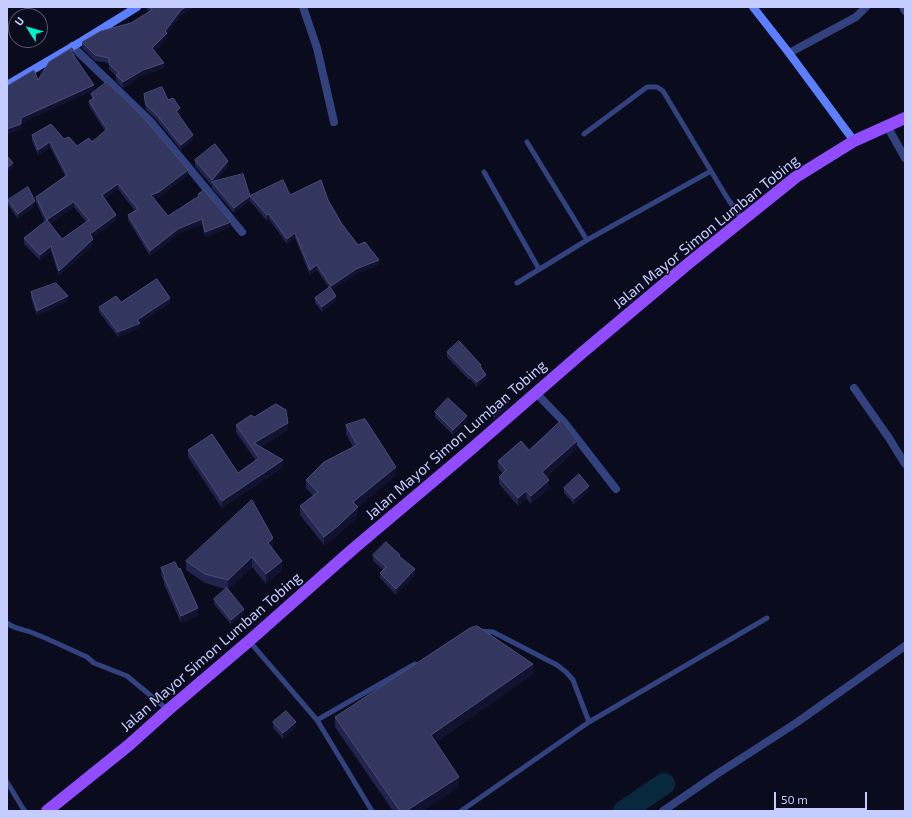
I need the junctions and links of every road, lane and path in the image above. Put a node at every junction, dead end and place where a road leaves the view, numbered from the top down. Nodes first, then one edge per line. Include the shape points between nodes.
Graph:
1 (137, 7) edge
2 (303, 7) edge
3 (753, 7) edge
4 (866, 7) edge
5 (903, 7) edge
6 (905, 11) edge
7 (72, 46) junction
8 (789, 53) junction
9 (7, 85) edge
10 (905, 118) edge
11 (334, 122) dead end
12 (887, 126) junction
13 (584, 134) dead end
14 (854, 141) junction
15 (527, 142) dead end
16 (905, 158) edge
17 (711, 171) junction
18 (484, 172) dead end
19 (743, 221) junction
20 (242, 232) dead end
21 (587, 240) junction
22 (539, 269) junction
23 (517, 282) dead end
24 (854, 388) dead end
25 (536, 394) junction
26 (905, 464) edge
27 (616, 489) dead end
28 (767, 618) dead end
29 (7, 623) edge
30 (473, 633) edge
31 (249, 641) junction
32 (905, 646) edge
33 (419, 662) edge
34 (168, 710) junction
35 (317, 720) junction
36 (589, 722) junction
37 (7, 782) edge
38 (25, 811) edge
39 (47, 811) edge
40 (372, 811) edge
41 (461, 811) edge
42 (663, 811) edge

1 - 7 street
2 - 11 street via 317,48
3 - 8 street
4 - 8 street via 856,17
5 - 6 street
7 - 9 street
7 - 20 street via 152,122
8 - 14 street
10 - 12 main road, Jalan Mayor Simon Lumban Tobing
12 - 14 main road, Jalan Mayor Simon Lumban Tobing
12 - 16 street
13 - 17 lane via 646,87 657,87 663,91
14 - 19 main road, Jalan Mayor Simon Lumban Tobing via 796,177
15 - 21 lane
17 - 19 lane
17 - 21 lane
18 - 22 lane
19 - 25 main road, Jalan Mayor Simon Lumban Tobing via 689,263
21 - 22 lane
22 - 23 lane
24 - 26 street
25 - 27 street via 564,422
25 - 31 main road, Jalan Mayor Simon Lumban Tobing
28 - 36 lane
29 - 34 lane via 127,676
30 - 36 lane via 493,632 557,665 573,680
31 - 34 main road, Jalan Mayor Simon Lumban Tobing
31 - 35 lane
32 - 42 street via 796,723
33 - 35 lane
34 - 39 main road, Jalan Mayor Simon Lumban Tobing
35 - 40 lane
36 - 41 lane
37 - 38 lane

